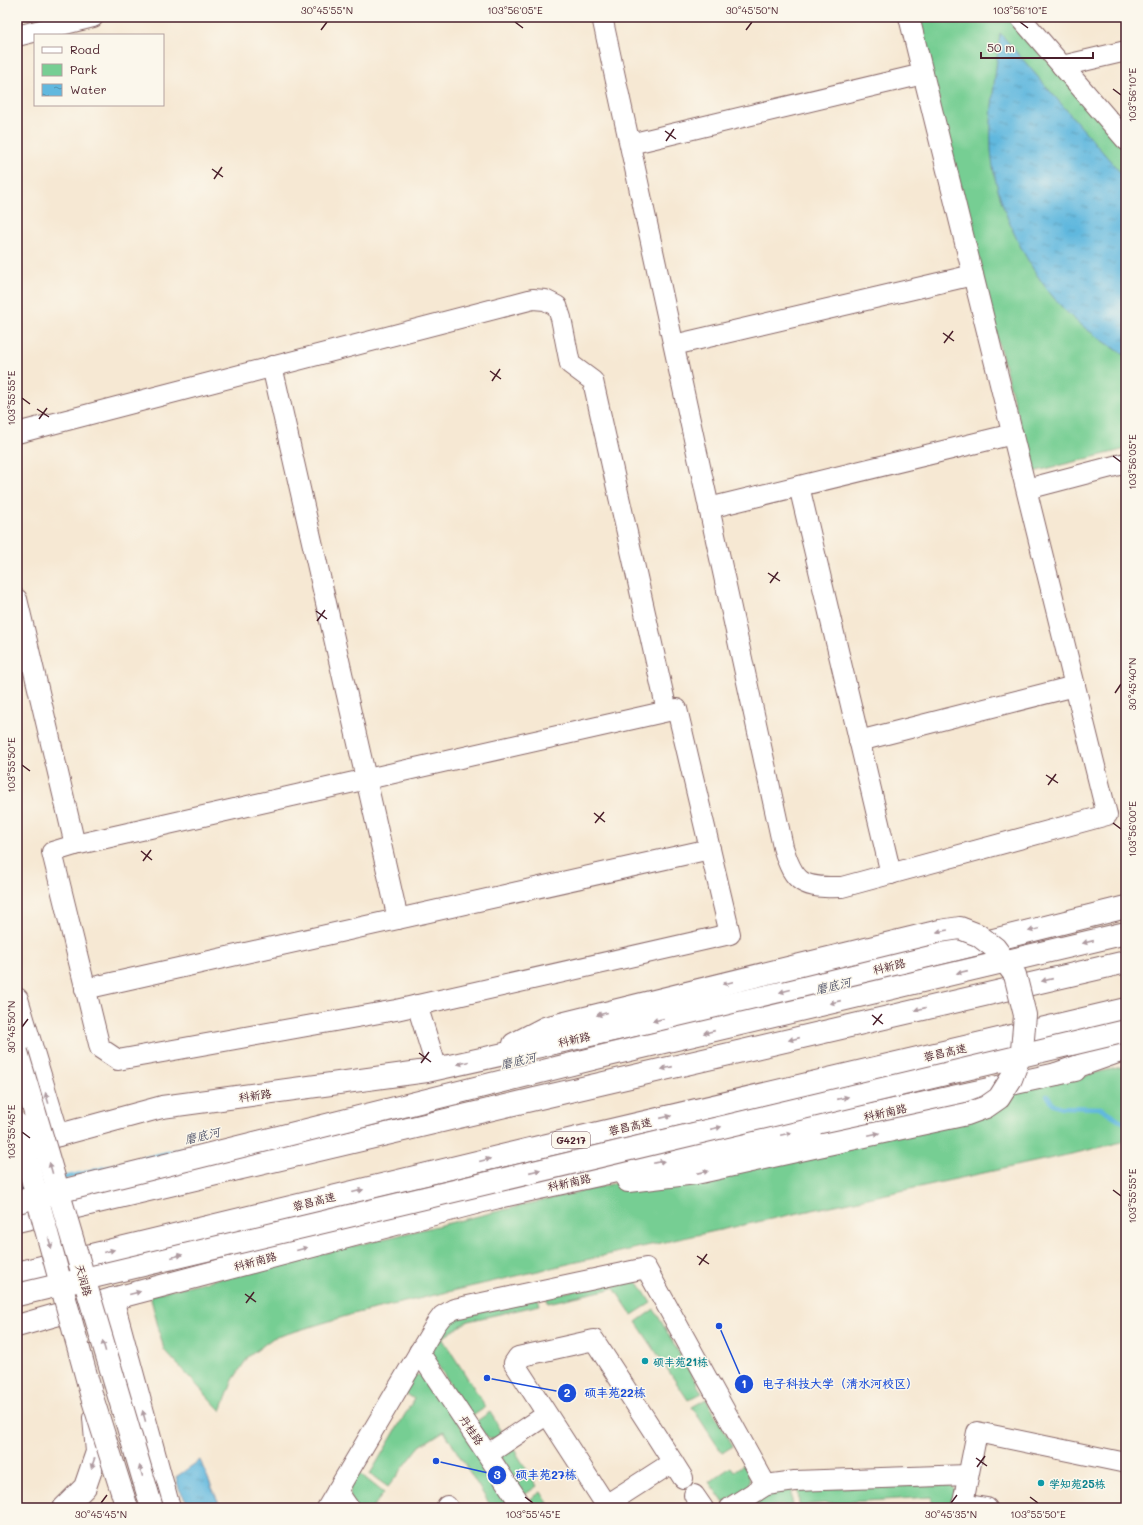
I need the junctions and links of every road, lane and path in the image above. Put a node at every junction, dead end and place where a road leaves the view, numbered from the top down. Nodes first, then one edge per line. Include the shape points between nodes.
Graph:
1 (93, 17) edge
2 (602, 17) edge
3 (909, 17) edge
4 (1020, 17) edge
5 (17, 36) edge
6 (1126, 51) edge
7 (1062, 66) junction
8 (923, 74) junction
9 (1126, 140) edge
10 (630, 144) junction
11 (973, 275) junction
12 (674, 345) junction
13 (272, 366) junction
14 (17, 432) edge
15 (1013, 434) junction
16 (1126, 463) edge
17 (799, 486) junction
18 (1027, 489) junction
19 (709, 508) junction
20 (17, 599) edge
21 (1075, 686) junction
22 (666, 711) junction
23 (859, 741) junction
24 (366, 779) junction
25 (75, 845) junction
26 (710, 849) junction
27 (891, 874) junction
28 (1126, 907) edge
29 (398, 918) junction
30 (1126, 933) edge
31 (1126, 962) edge
32 (85, 989) junction
33 (17, 999) edge
34 (417, 1006) junction
35 (1126, 1009) edge
36 (1126, 1031) edge
37 (1126, 1049) edge
38 (17, 1052) edge
39 (486, 1058) junction
40 (1126, 1058) edge
41 (436, 1069) junction
42 (1056, 1074) junction
43 (17, 1124) edge
44 (58, 1135) junction
45 (17, 1146) edge
46 (498, 1197) junction
47 (17, 1202) edge
48 (17, 1221) edge
49 (184, 1232) junction
50 (17, 1273) edge
51 (17, 1295) edge
52 (112, 1299) junction
53 (17, 1326) edge
54 (420, 1352) junction
55 (92, 1397) junction
56 (546, 1415) junction
57 (488, 1454) junction
58 (1126, 1463) edge
59 (968, 1475) junction
60 (766, 1485) junction
61 (337, 1491) junction
62 (962, 1506) edge
63 (64, 1508) edge
64 (128, 1508) edge
65 (152, 1508) edge
66 (169, 1508) edge
67 (327, 1508) edge
68 (349, 1508) edge
69 (524, 1508) edge
70 (730, 1508) edge
71 (987, 1508) edge

1 - 5 street
2 - 10 street
3 - 8 street
4 - 7 street
6 - 7 street
7 - 9 street
8 - 10 street
8 - 11 street
10 - 12 street
11 - 12 street
11 - 15 street
12 - 19 street
13 - 14 street
13 - 22 street via 533,299 546,300 557,306 570,364 593,381
13 - 24 street
15 - 17 street
15 - 18 street
16 - 18 street
17 - 19 street
17 - 23 street
18 - 21 street
19 - 27 street via 789,865 802,883 820,888 842,887
20 - 25 street
21 - 23 street
21 - 27 street via 1107,815
22 - 24 street
22 - 26 street via 677,709
23 - 27 street
24 - 25 street
24 - 29 street
25 - 32 street via 52,852
26 - 29 street
26 - 34 street via 730,934
28 -> 39 main road, 科新路 via 780,993
29 - 32 street
30 -> 47 main road, bridge via 611,1055
31 -> 48 main road
32 - 34 street via 100,1048 118,1060
44 -> 33 main road
34 - 41 street
49 -> 35 main road, 蓉昌高速 / G4217
51 -> 36 main road, bridge
37 - 42 main road
65 -> 38 main road, 天润路, bridge
39 -> 41 main road, 科新路
46 -> 39 main road, bridge via 696,1173 967,1114 986,1107 999,1098 1011,1079 1022,1050 1025,1015 1015,975 1007,964 995,948 978,935 960,928 545,1028
40 - 42 main road, 科新南路
41 - 44 main road, 科新路 via 162,1107
46 -> 42 main road, 科新南路
43 -> 55 main road, 天润路, bridge
44 - 45 main road, 科新路
46 - 49 main road
52 -> 46 main road, 科新南路
50 -> 49 main road, 蓉昌高速 / G4217
52 - 53 main road, 科新南路
66 -> 52 main road
54 - 57 street, 丹桂路
54 - 60 street via 442,1316 454,1310 646,1268
54 - 61 street
55 -> 63 main road, bridge via 97,1452 85,1487
55 - 64 main road, 天润路, bridge
56 - 56 street via 514,1363 518,1357 594,1340 678,1470 606,1505
56 - 57 street
57 - 69 street, 丹桂路
58 - 59 street via 977,1432
59 - 60 street via 795,1481
59 - 62 street
60 - 70 street
61 - 67 street
61 - 68 street
62 - 71 street

